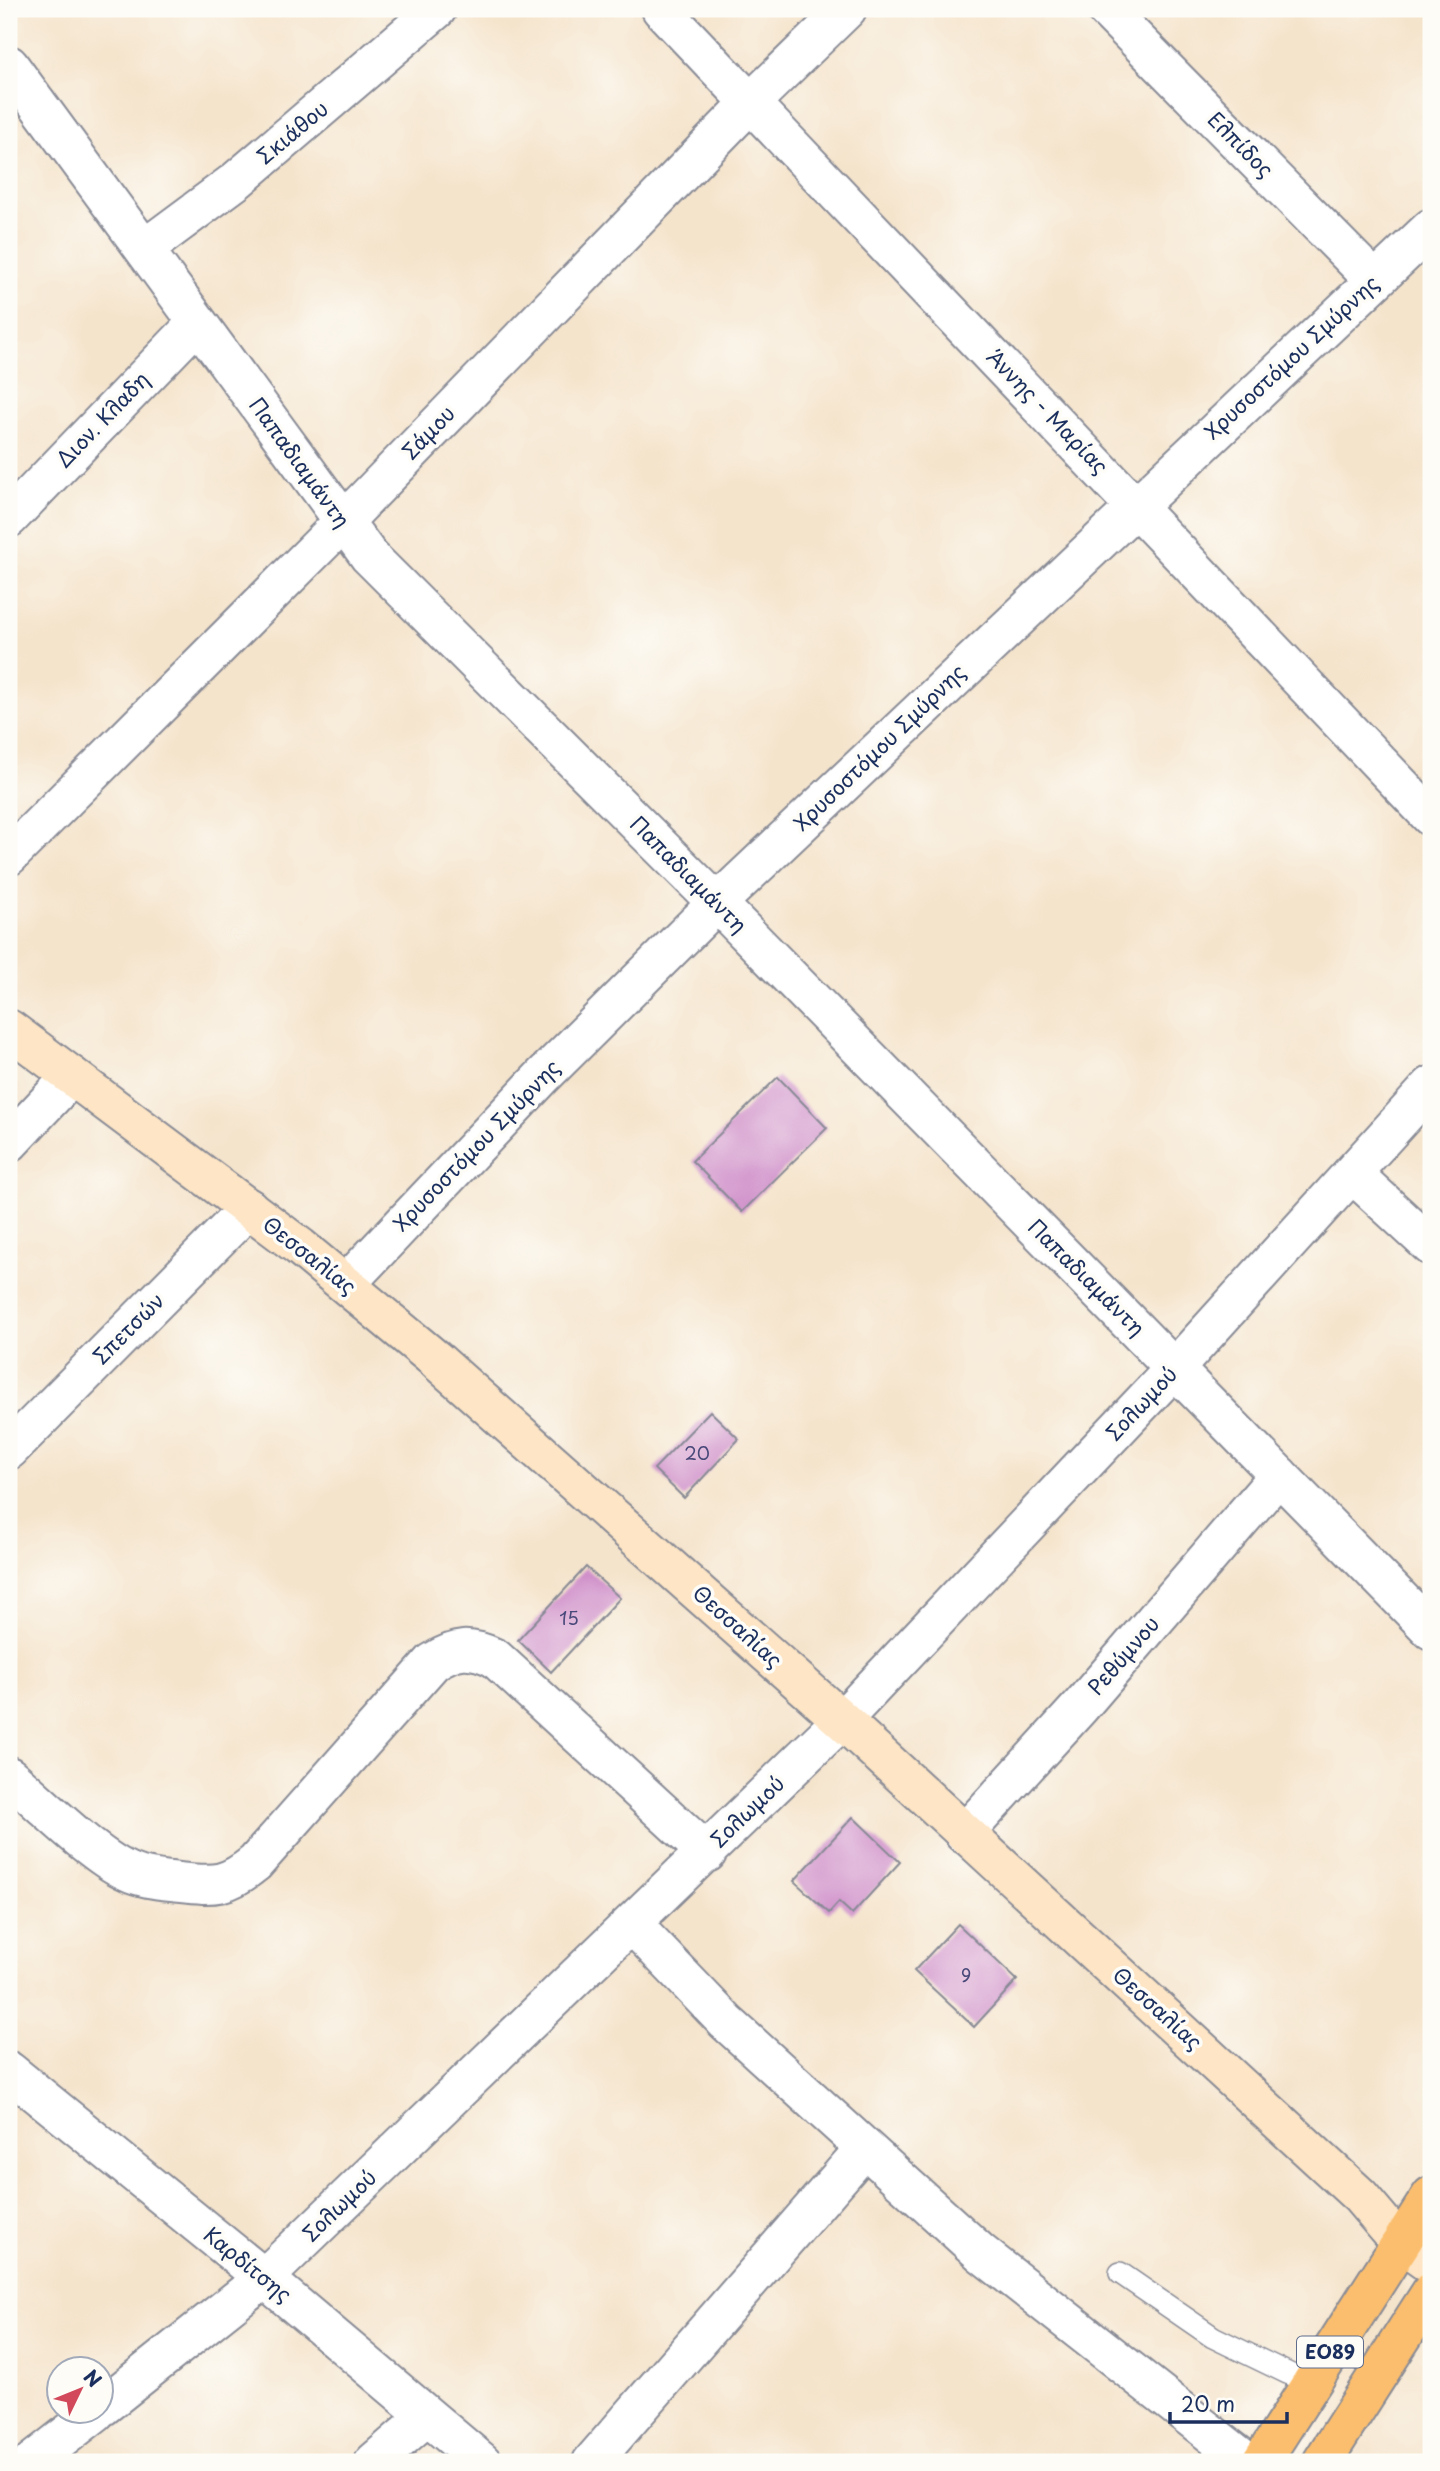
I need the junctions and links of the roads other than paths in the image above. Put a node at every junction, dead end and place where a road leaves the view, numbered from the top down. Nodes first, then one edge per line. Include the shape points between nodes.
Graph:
1 (437, 9) edge
2 (661, 9) edge
3 (847, 9) edge
4 (1105, 9) edge
5 (9, 65) edge
6 (751, 102) junction
7 (1431, 228) edge
8 (144, 249) junction
9 (1375, 281) junction
10 (197, 323) junction
11 (1135, 505) junction
12 (9, 518) edge
13 (342, 523) junction
14 (1423, 793) edge
15 (9, 856) edge
16 (717, 903) junction
17 (9, 1029) edge
18 (72, 1076) junction
19 (1431, 1086) edge
20 (9, 1143) edge
21 (1353, 1174) junction
22 (249, 1208) junction
23 (1431, 1246) edge
24 (346, 1284) junction
25 (1175, 1368) junction
26 (9, 1450) edge
27 (1279, 1475) junction
28 (1431, 1630) edge
29 (842, 1720) junction
30 (9, 1776) edge
31 (964, 1834) junction
32 (706, 1853) junction
33 (633, 1925) junction
34 (9, 2071) edge
35 (865, 2148) junction
36 (1431, 2196) edge
37 (1399, 2242) junction
38 (1431, 2265) edge
39 (1120, 2273) dead end
40 (264, 2278) junction
41 (1431, 2292) edge
42 (1310, 2384) junction
43 (116, 2396) edge
44 (427, 2416) junction
45 (78, 2426) edge
46 (9, 2455) edge
47 (16, 2462) edge
48 (32, 2462) edge
49 (374, 2462) edge
50 (482, 2462) edge
51 (592, 2462) edge
52 (1247, 2462) edge
53 (1261, 2462) edge
54 (1322, 2462) edge

1 - 8 street, Σκιάθου via 237,180
2 - 6 street, Άννης - Μαρίας
3 - 6 street, Σάμου
4 - 9 street, Ελπίδος
5 - 8 street, Παπαδιαμάντη
6 - 11 street, Άννης - Μαρίας
6 - 13 street, Σάμου
7 - 9 street, Χρυσοστόμου Σμύρνης
8 - 10 street, Παπαδιαμάντη
9 - 11 street, Χρυσοστόμου Σμύρνης
10 - 12 street, Διον. Κλαδη
10 - 13 street, Παπαδιαμάντη
11 - 14 street, Άννης - Μαρίας
11 - 16 street, Χρυσοστόμου Σμύρνης
13 - 15 street, Σάμου
13 - 16 street, Παπαδιαμάντη via 402,592
16 - 24 street, Χρυσοστόμου Σμύρνης via 543,1076
16 - 25 street, Παπαδιαμάντη
17 - 18 street, Θεσσαλίας
18 - 20 street
18 - 22 street, Θεσσαλίας
19 - 21 street, Σολωμού
21 - 23 street
21 - 25 street, Σολωμού
22 - 24 street, Θεσσαλίας
22 - 26 street, Σπετσών
24 - 29 street, Θεσσαλίας
25 - 27 street, Παπαδιαμάντη
25 - 29 street, Σολωμού
27 - 28 street, Παπαδιαμάντη
27 - 31 street, Ρεθύμνου
29 - 31 street, Θεσσαλίας
29 - 32 street, Σολωμού
30 - 32 street via 127,1872 212,1885 235,1879 255,1863 433,1662 452,1649 476,1648 495,1658
31 - 37 street, Θεσσαλίας via 1351,2188
32 - 33 street, Σολωμού
33 - 35 street via 726,2022
33 - 40 street, Σολωμού
34 - 40 street, Καρδίτσης
35 - 51 street
35 - 52 street via 981,2253
36 - 37 main road, ΕΟ89
37 - 38 street, Θεσσαλίας
37 - 42 main road, ΕΟ89
39 - 42 lane via 1213,2337
40 - 43 street, Σολωμού
40 - 44 street, Καρδίτσης
41 - 54 main road, ΕΟ89
42 - 53 main road, ΕΟ89
44 - 49 street
44 - 50 street, Καρδίτσης
45 - 48 street
46 - 47 street

